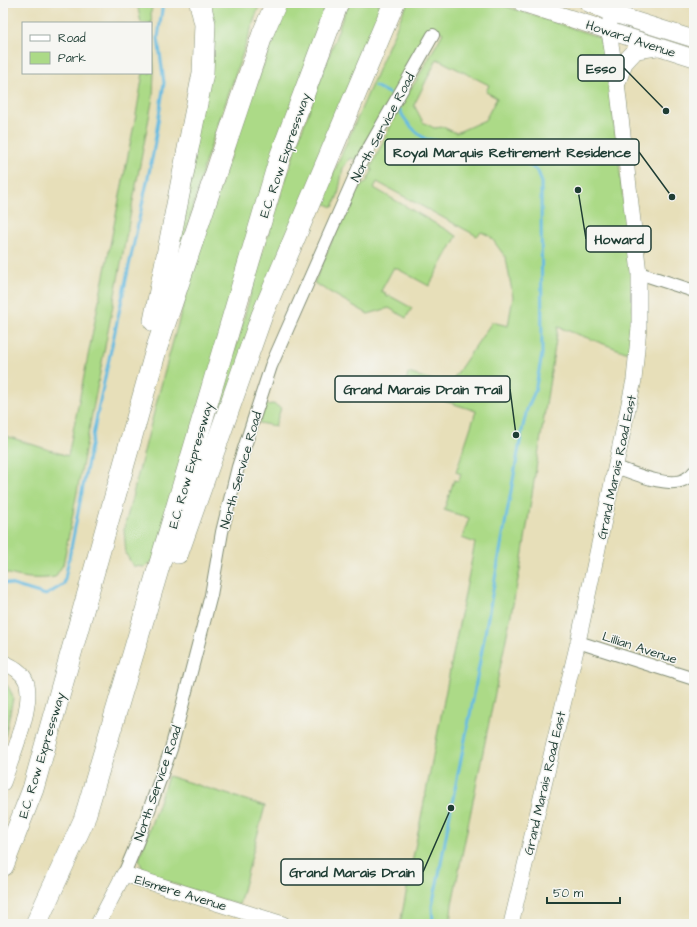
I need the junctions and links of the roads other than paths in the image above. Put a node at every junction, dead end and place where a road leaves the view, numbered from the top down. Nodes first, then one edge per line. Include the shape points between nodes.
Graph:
1 (200, 3) edge
2 (271, 3) edge
3 (276, 3) edge
4 (338, 3) edge
5 (394, 3) edge
6 (403, 3) edge
7 (522, 3) edge
8 (588, 3) edge
9 (611, 8) edge
10 (609, 31) junction
11 (263, 33) junction
12 (382, 34) junction
13 (433, 35) dead end
14 (694, 39) edge
15 (657, 47) junction
16 (694, 58) edge
17 (617, 83) junction
18 (639, 273) junction
19 (694, 291) edge
20 (616, 467) junction
21 (123, 470) junction
22 (694, 472) edge
23 (578, 642) junction
24 (3, 662) edge
25 (694, 679) edge
26 (3, 783) edge
27 (84, 820) junction
28 (3, 866) edge
29 (124, 874) junction
30 (36, 924) edge
31 (98, 924) edge
32 (284, 924) edge
33 (510, 924) edge

1 - 21 highway via 205,24 203,73
2 - 11 highway
3 - 11 highway, E.C. Row Expressway
4 - 27 highway, E.C. Row Expressway via 280,157
5 - 12 highway
6 - 12 highway
7 - 10 main road, Howard Avenue
8 - 9 main road, Howard Avenue
9 - 10 street, Grand Marais Road East
9 - 14 main road, Howard Avenue
10 - 15 main road, Howard Avenue
10 - 17 street, Grand Marais Road East
11 - 21 highway, E.C. Row Expressway via 156,350
12 - 27 highway via 262,315
13 - 29 street, North Service Road via 362,160 271,366 238,467 222,532 211,595 171,749
15 - 16 main road, Howard Avenue
15 - 17 main road via 636,50 624,63
17 - 18 street, Grand Marais Road East
18 - 19 street
18 - 20 street, Grand Marais Road East via 639,327 634,380
20 - 22 street via 663,482 686,479
20 - 23 street, Grand Marais Road East
21 - 28 highway, E.C. Row Expressway via 33,789
23 - 25 street, Lillian Avenue
23 - 33 street, Grand Marais Road East
24 - 26 street via 21,673 26,681 28,694 24,717
27 - 30 highway, E.C. Row Expressway
29 - 31 street, North Service Road
29 - 32 street, Elsmere Avenue

